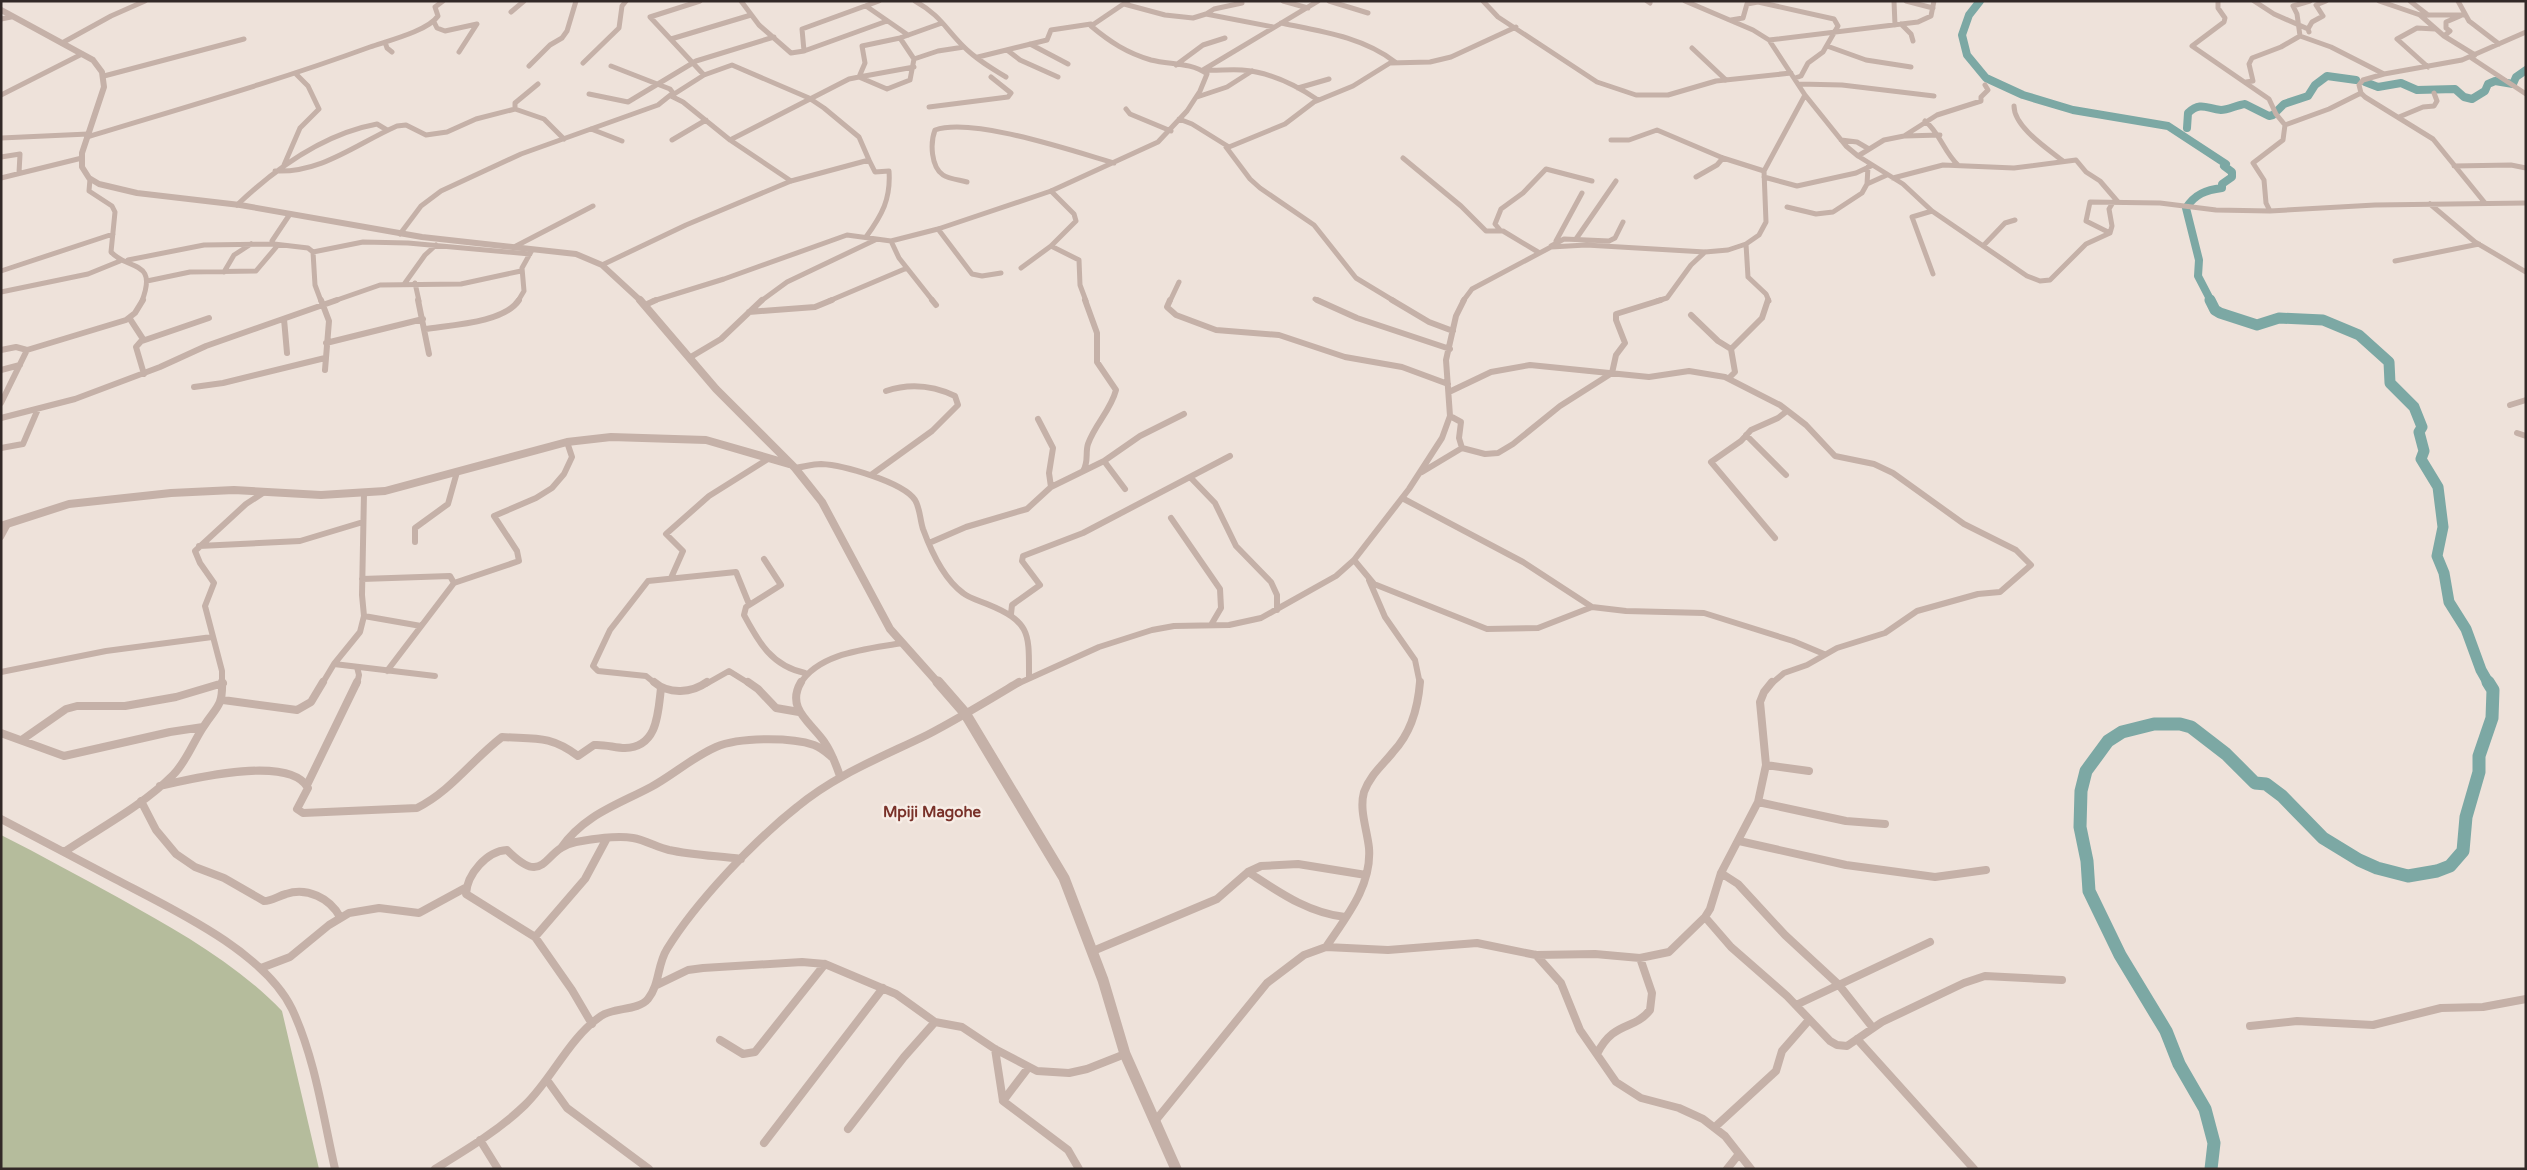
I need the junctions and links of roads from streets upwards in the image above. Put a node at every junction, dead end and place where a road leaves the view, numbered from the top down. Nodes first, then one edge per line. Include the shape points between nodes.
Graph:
1 (145, 1) edge
2 (443, 1) edge
3 (524, 1) edge
4 (576, 1) edge
5 (626, 1) edge
6 (700, 1) edge
7 (741, 1) edge
8 (879, 1) edge
9 (915, 1) edge
10 (1283, 1) edge
11 (1318, 1) edge
12 (1330, 1) edge
13 (1483, 1) edge
14 (1685, 1) edge
15 (1894, 1) edge
16 (1906, 1) edge
17 (1934, 1) edge
18 (2218, 1) edge
19 (2254, 1) edge
20 (2310, 1) edge
21 (2326, 1) edge
22 (2379, 1) edge
23 (2410, 1) edge
24 (2458, 1) edge
25 (1126, 2) edge
26 (1242, 3) dead end
27 (866, 6) junction
28 (1308, 8) junction
29 (1933, 8) junction
30 (1, 10) edge
31 (511, 12) dead end
32 (1368, 13) dead end
33 (1206, 14) junction
34 (752, 15) junction
35 (2428, 15) junction
36 (2464, 15) junction
37 (2420, 16) junction
38 (11, 17) junction
39 (1, 19) edge
40 (1730, 20) junction
41 (887, 21) junction
42 (434, 22) junction
43 (942, 23) junction
44 (1281, 23) junction
45 (1091, 24) junction
46 (1901, 24) junction
47 (1895, 25) junction
48 (2299, 26) junction
49 (1274, 27) junction
50 (1516, 27) junction
51 (2308, 29) junction
52 (2435, 29) junction
53 (2526, 32) edge
54 (1833, 33) junction
55 (908, 35) junction
56 (2300, 36) junction
57 (2444, 36) junction
58 (774, 37) junction
59 (900, 38) junction
60 (1225, 38) dead end
61 (244, 39) dead end
62 (671, 39) junction
63 (1770, 40) junction
64 (1913, 41) dead end
65 (385, 42) junction
66 (2313, 42) junction
67 (62, 43) junction
68 (1030, 44) junction
69 (2500, 44) junction
70 (1828, 46) junction
71 (964, 47) junction
72 (1692, 48) dead end
73 (804, 50) junction
74 (1007, 50) junction
75 (392, 52) dead end
76 (459, 52) dead end
77 (82, 54) junction
78 (2473, 56) junction
79 (978, 57) junction
80 (914, 59) junction
81 (1395, 62) junction
82 (692, 63) junction
83 (583, 64) dead end
84 (1068, 64) dead end
85 (1176, 64) junction
86 (529, 66) dead end
87 (611, 66) dead end
88 (914, 67) junction
89 (1911, 67) dead end
90 (2428, 67) junction
91 (1203, 70) junction
92 (1252, 71) junction
93 (1791, 73) junction
94 (296, 74) junction
95 (2384, 74) junction
96 (704, 75) junction
97 (104, 76) junction
98 (859, 77) junction
99 (991, 77) dead end
100 (1006, 77) dead end
101 (1058, 77) dead end
102 (1329, 79) dead end
103 (1726, 80) junction
104 (1797, 81) junction
105 (2246, 82) junction
106 (538, 84) dead end
107 (659, 84) junction
108 (1985, 85) dead end
109 (1298, 88) junction
110 (2361, 93) junction
111 (2434, 93) dead end
112 (589, 94) dead end
113 (2526, 94) edge
114 (1, 95) edge
115 (1805, 95) junction
116 (671, 96) junction
117 (1934, 96) dead end
118 (1197, 97) junction
119 (809, 98) junction
120 (1318, 100) junction
121 (2014, 106) dead end
122 (930, 107) dead end
123 (515, 109) junction
124 (1126, 109) dead end
125 (2399, 117) junction
126 (1179, 119) junction
127 (706, 120) junction
128 (1925, 121) junction
129 (2285, 125) junction
130 (591, 129) junction
131 (387, 130) junction
132 (1171, 132) junction
133 (1940, 135) junction
134 (88, 136) junction
135 (1904, 136) junction
136 (1, 138) edge
137 (564, 139) junction
138 (672, 140) dead end
139 (730, 140) junction
140 (1611, 140) dead end
141 (1841, 140) junction
142 (622, 141) dead end
143 (1226, 147) junction
144 (1869, 149) junction
145 (1858, 156) junction
146 (1, 157) edge
147 (82, 158) junction
148 (1403, 158) dead end
149 (1723, 158) junction
150 (869, 160) junction
151 (2063, 161) junction
152 (1114, 163) junction
153 (284, 165) junction
154 (1958, 166) junction
155 (2454, 166) junction
156 (1869, 167) junction
157 (2526, 168) edge
158 (275, 170) junction
159 (19, 173) junction
160 (1764, 174) junction
161 (1890, 176) junction
162 (1696, 177) dead end
163 (1, 178) edge
164 (90, 179) junction
165 (791, 181) junction
166 (1592, 181) dead end
167 (1616, 181) dead end
168 (967, 182) dead end
169 (1867, 184) junction
170 (1050, 191) junction
171 (1582, 193) dead end
172 (2115, 203) junction
173 (2485, 203) junction
174 (2525, 203) edge
175 (2430, 204) junction
176 (237, 205) junction
177 (593, 206) dead end
178 (1787, 207) dead end
179 (1932, 211) junction
180 (2270, 211) junction
181 (290, 214) junction
182 (2015, 220) dead end
183 (1623, 222) dead end
184 (938, 229) junction
185 (1500, 230) junction
186 (2110, 233) junction
187 (113, 234) junction
188 (400, 234) junction
189 (866, 237) junction
190 (1576, 239) junction
191 (442, 240) junction
192 (876, 240) junction
193 (891, 241) junction
194 (1556, 241) junction
195 (252, 244) junction
196 (1746, 244) junction
197 (2479, 244) junction
198 (276, 245) junction
199 (435, 246) junction
200 (516, 246) junction
201 (1051, 246) junction
202 (1983, 246) junction
203 (1551, 247) junction
204 (532, 251) junction
205 (313, 252) junction
206 (1538, 252) junction
207 (1705, 252) junction
208 (123, 261) junction
209 (2395, 262) dead end
210 (602, 265) junction
211 (907, 268) junction
212 (1021, 268) dead end
213 (1, 271) edge
214 (521, 271) junction
215 (224, 272) junction
216 (2526, 272) edge
217 (1001, 273) dead end
218 (1933, 274) dead end
219 (147, 281) junction
220 (405, 282) junction
221 (1179, 282) dead end
222 (415, 283) junction
223 (1, 292) edge
224 (1315, 299) dead end
225 (323, 305) junction
226 (645, 305) junction
227 (936, 305) dead end
228 (748, 312) junction
229 (1692, 315) dead end
230 (209, 318) dead end
231 (130, 319) junction
232 (284, 319) junction
233 (423, 319) junction
234 (425, 329) junction
235 (1453, 331) junction
236 (142, 341) junction
237 (326, 343) junction
238 (1450, 349) junction
239 (1731, 349) junction
240 (1, 350) edge
241 (27, 350) junction
242 (287, 353) dead end
243 (430, 354) dead end
244 (324, 358) junction
245 (689, 358) junction
246 (20, 365) junction
247 (1, 370) edge
248 (325, 370) dead end
249 (1612, 373) junction
250 (144, 374) junction
251 (1729, 378) junction
252 (194, 387) dead end
253 (1448, 388) junction
254 (886, 391) dead end
255 (2526, 400) edge
256 (1, 403) edge
257 (2510, 405) dead end
258 (38, 409) junction
259 (1787, 411) junction
260 (1184, 414) dead end
261 (1450, 416) junction
262 (1, 418) edge
263 (1038, 419) dead end
264 (2517, 433) dead end
265 (1746, 435) junction
266 (2526, 436) edge
267 (567, 442) junction
268 (1, 448) edge
269 (1462, 448) junction
270 (1230, 456) dead end
271 (768, 459) junction
272 (1104, 462) junction
273 (792, 466) junction
274 (457, 472) junction
275 (1422, 472) junction
276 (1078, 474) junction
277 (871, 475) junction
278 (1786, 475) dead end
279 (1190, 478) junction
280 (1051, 487) junction
281 (1126, 489) dead end
282 (364, 493) junction
283 (263, 494) junction
284 (1402, 498) junction
285 (1170, 518) dead end
286 (364, 522) junction
287 (5, 525) edge
288 (1, 537) edge
289 (1775, 538) dead end
290 (415, 542) dead end
291 (929, 543) junction
292 (199, 546) junction
293 (764, 559) dead end
294 (1354, 560) junction
295 (671, 578) junction
296 (362, 579) junction
297 (1369, 580) junction
298 (454, 583) junction
299 (749, 604) junction
300 (1592, 608) junction
301 (1278, 610) junction
302 (1011, 614) junction
303 (364, 616) junction
304 (1212, 625) junction
305 (421, 626) junction
306 (212, 637) junction
307 (902, 643) junction
308 (1824, 654) junction
309 (334, 664) junction
310 (357, 667) junction
311 (387, 671) junction
312 (1, 672) edge
313 (805, 674) junction
314 (435, 676) dead end
315 (1029, 677) junction
316 (223, 683) junction
317 (661, 688) junction
318 (223, 700) junction
319 (799, 712) junction
320 (965, 713) junction
321 (203, 727) junction
322 (1, 733) edge
323 (22, 739) junction
324 (833, 758) junction
325 (1766, 765) junction
326 (1809, 771) dead end
327 (840, 776) junction
328 (307, 785) junction
329 (160, 786) junction
330 (141, 801) junction
331 (1758, 802) junction
332 (1, 819) edge
333 (1885, 824) dead end
334 (607, 838) junction
335 (1738, 841) junction
336 (561, 848) junction
337 (64, 852) junction
338 (741, 859) junction
339 (1986, 870) dead end
340 (1248, 872) junction
341 (1721, 873) junction
342 (1366, 875) junction
343 (464, 888) junction
344 (340, 917) junction
345 (1345, 917) junction
346 (1705, 917) junction
347 (535, 937) junction
348 (1930, 942) dead end
349 (1326, 947) junction
350 (1093, 951) junction
351 (1536, 955) junction
352 (1640, 958) junction
353 (825, 964) junction
354 (261, 968) junction
355 (2062, 980) dead end
356 (656, 985) junction
357 (1839, 985) junction
358 (883, 988) junction
359 (2526, 999) edge
360 (1796, 1005) junction
361 (1809, 1020) junction
362 (935, 1022) junction
363 (592, 1024) junction
364 (2250, 1026) dead end
365 (1873, 1028) junction
366 (1857, 1039) junction
367 (720, 1040) dead end
368 (995, 1048) junction
369 (1125, 1054) junction
370 (1597, 1054) junction
371 (1028, 1068) junction
372 (547, 1080) junction
373 (1003, 1101) junction
374 (1156, 1120) junction
375 (1715, 1126) junction
376 (848, 1129) dead end
377 (480, 1140) junction
378 (764, 1143) dead end
379 (1739, 1154) junction
380 (335, 1169) edge
381 (435, 1169) edge
382 (498, 1169) edge
383 (649, 1169) edge
384 (1079, 1169) edge
385 (1176, 1169) edge
386 (1727, 1169) edge
387 (1751, 1169) edge
388 (1974, 1169) edge

1 - 67 street
2 - 42 street via 435,7 438,16
3 - 31 street
4 - 86 street via 562,38
5 - 83 street via 622,6 619,28
6 - 62 street via 650,16
7 - 34 street
8 - 27 street
9 - 43 street via 933,11
10 - 28 street
11 - 28 street
12 - 32 street
13 - 50 street via 1498,17
14 - 40 street
15 - 47 street
16 - 29 street
17 - 29 street
18 - 105 street via 2224,22 2192,46
19 - 48 street
20 - 48 street via 2293,6
21 - 51 street via 2316,5 2323,16 2312,22
22 - 37 street
23 - 35 street
24 - 36 street
25 - 33 street via 1181,17 1196,18
25 - 45 street
26 - 33 street
27 - 41 street
27 - 73 street via 802,30
28 - 44 street
29 - 46 street via 1929,18
30 - 38 street
33 - 49 street
34 - 58 street
34 - 62 street
35 - 36 street
35 - 37 street
36 - 57 street via 2446,22 2450,31
36 - 69 street
37 - 52 street
38 - 39 street
38 - 67 street
40 - 54 street via 1743,18 1747,4 1758,2 1831,17 1838,26
40 - 63 street
41 - 55 street
41 - 73 street
42 - 65 street
42 - 76 street via 437,28 445,31 477,24
43 - 55 street
43 - 71 street
44 - 49 street
44 - 81 street via 1326,32 1380,52
45 - 68 street via 1051,30 1047,39
45 - 85 street via 1118,47 1152,60
46 - 47 street
46 - 64 street
47 - 54 street
48 - 51 street
48 - 56 street
49 - 91 street
50 - 81 street via 1451,57 1430,62
50 - 103 street via 1597,82 1636,95 1679,94 1707,83
51 - 66 street
52 - 57 street
52 - 90 street via 2417,28 2397,39
53 - 69 street
54 - 63 street
54 - 70 street
55 - 59 street
56 - 66 street
56 - 105 street via 2252,58 2249,64 2253,81
57 - 78 street
58 - 73 street via 791,53
58 - 82 street
59 - 80 street
59 - 98 street via 862,46 865,62
60 - 85 street via 1203,45
61 - 97 street
62 - 82 street
63 - 93 street
65 - 75 street
65 - 94 street
66 - 95 street via 2331,47
67 - 77 street
68 - 74 street
68 - 84 street
69 - 78 street
70 - 89 street via 1866,60
70 - 104 street via 1808,63
71 - 79 street
71 - 80 street
72 - 103 street
74 - 79 street
74 - 101 street via 1020,60
77 - 97 street via 98,64
77 - 114 street
78 - 90 street
78 - 113 street
79 - 100 street
80 - 88 street
81 - 120 street via 1353,86
82 - 96 street
82 - 107 street
85 - 91 street
87 - 107 street
88 - 98 street
88 - 98 street via 910,80 885,90
90 - 95 street
91 - 92 street
91 - 118 street via 1207,77
92 - 109 street
92 - 118 street via 1227,87
93 - 103 street
93 - 104 street
94 - 134 street
94 - 153 street via 308,86 319,109 300,128
95 - 110 street via 2360,82
96 - 116 street
96 - 119 street via 732,66
97 - 134 street via 103,96
98 - 119 street
99 - 122 street via 1011,93 1008,97
102 - 109 street
104 - 115 street
104 - 117 street
105 - 129 street via 2269,98
106 - 123 street via 515,103
107 - 112 street via 628,102
107 - 116 street via 673,91
108 - 128 street via 1988,89 1981,101 1969,107 1948,110
109 - 120 street
110 - 125 street
110 - 129 street
111 - 125 street via 2437,101 2434,106
115 - 141 street
115 - 160 street
116 - 127 street
116 - 130 street via 658,105
118 - 126 street
119 - 139 street
119 - 150 street via 859,137
120 - 143 street via 1277,128
121 - 151 street via 2014,112 2029,134
123 - 131 street via 476,119 447,132 425,135 404,125
123 - 137 street via 544,119
124 - 132 street via 1130,114
125 - 155 street via 2433,139
126 - 132 street
126 - 143 street via 1206,132
127 - 138 street
127 - 139 street
128 - 133 street
128 - 135 street
129 - 180 street via 2283,139 2253,163 2264,180
130 - 137 street
130 - 142 street
131 - 153 street via 377,124 356,128
131 - 158 street via 312,168 296,173
132 - 152 street via 1158,142
133 - 135 street
133 - 154 street via 1949,156
134 - 136 street
134 - 147 street
135 - 144 street via 1884,140
137 - 188 street via 522,154 441,191 421,206
139 - 165 street
140 - 149 street via 1628,140 1657,130
141 - 144 street via 1857,142
141 - 145 street
143 - 235 street via 1260,188 1314,225 1356,278 1430,322
144 - 145 street
145 - 156 street
146 - 159 street via 20,154
147 - 159 street
147 - 164 street via 83,170
148 - 185 street via 1486,231
149 - 160 street
149 - 162 street
150 - 165 street
150 - 189 street via 875,172 889,171 890,179 888,204
151 - 154 street via 2014,168
151 - 172 street via 2076,160 2100,181
152 - 168 street via 1006,135 957,127 938,128 933,138 936,168 944,176
152 - 170 street
153 - 158 street
154 - 161 street via 1930,167
155 - 157 street via 2511,165
155 - 173 street
156 - 160 street via 1797,186
156 - 161 street
156 - 169 street
158 - 176 street
159 - 163 street
160 - 196 street via 1766,222 1759,234
161 - 169 street
161 - 179 street
164 - 176 street via 99,184 176,198
164 - 187 street via 89,191 116,212
165 - 210 street
166 - 185 street via 1546,169 1501,209 1495,224
167 - 190 street
169 - 178 street via 1862,193 1833,212 1816,214
170 - 184 street
170 - 201 street via 1076,217 1076,221
171 - 194 street
172 - 180 street
172 - 186 street via 2109,209
172 - 186 street via 2090,202 2086,221
173 - 174 street
173 - 175 street
175 - 180 street
175 - 197 street
176 - 181 street
177 - 200 street
179 - 202 street
179 - 218 street via 1912,217
181 - 188 street
181 - 198 street via 273,238
182 - 202 street via 2005,223
183 - 190 street via 1611,240
184 - 193 street
184 - 217 street via 972,274
185 - 206 street
186 - 202 street via 2086,244 2053,278 2045,282 2027,276
187 - 208 street via 111,252
187 - 213 street
188 - 191 street
189 - 192 street
189 - 226 street via 853,234 840,237
190 - 194 street
191 - 199 street
191 - 200 street
192 - 193 street
192 - 228 street via 787,282
193 - 211 street
194 - 203 street
195 - 198 street
195 - 208 street via 204,245
195 - 215 street via 234,255
196 - 207 street
196 - 239 street via 1748,277 1769,298 1756,325
197 - 209 street
197 - 216 street
198 - 205 street via 308,248
198 - 215 street via 258,270
199 - 204 street
199 - 205 street via 363,242
199 - 220 street
200 - 204 street
201 - 212 street
201 - 276 street via 1079,260 1080,285 1097,334 1097,362 1116,390 1110,410 1088,444 1087,466
203 - 206 street
203 - 207 street via 1586,245
204 - 210 street via 583,256
204 - 214 street
205 - 225 street via 315,285
206 - 235 street via 1472,289 1460,306
207 - 249 street via 1691,265 1667,298 1616,314 1625,343 1616,355
208 - 219 street via 140,267
208 - 223 street via 88,274
210 - 226 street
211 - 227 street
211 - 228 street via 815,307
214 - 222 street via 477,282
214 - 234 street via 524,290 511,310
215 - 219 street via 190,272
219 - 231 street via 140,307
220 - 222 street
220 - 225 street via 380,285
221 - 253 street via 1168,309 1208,328 1279,335 1345,357 1402,367
222 - 233 street
224 - 238 street via 1357,318
225 - 232 street
225 - 237 street via 328,321
226 - 245 street
228 - 245 street via 721,339
229 - 239 street via 1718,341
230 - 236 street
231 - 236 street via 143,337
231 - 241 street
232 - 242 street
232 - 250 street via 206,346
233 - 234 street
233 - 237 street
234 - 243 street
235 - 238 street
236 - 250 street via 136,347
237 - 244 street
238 - 253 street via 1446,360
239 - 251 street via 1736,372
240 - 241 street via 16,347
241 - 246 street
244 - 248 street
244 - 252 street
245 - 273 street
246 - 247 street
246 - 256 street
249 - 251 street via 1650,377 1689,371
249 - 253 street via 1519,365
249 - 269 street via 1560,406 1498,453 1485,454
250 - 258 street
251 - 259 street via 1767,396
253 - 261 street
254 - 277 street via 924,385 958,400 956,409 941,427
255 - 257 street
258 - 262 street
258 - 268 street via 23,444
259 - 265 street via 1784,416 1750,430
259 - 308 street via 1806,425 1835,456 1874,464 1892,473 1964,524 2016,550 2029,560 2030,565 2000,592 1978,594 1918,612 1885,633
260 - 272 street via 1140,436
261 - 269 street via 1461,422 1459,438
261 - 275 street via 1442,438
263 - 280 street via 1052,446 1048,472
264 - 266 street
265 - 278 street
265 - 289 street via 1712,462
267 - 271 street via 611,437 694,439
267 - 274 street
267 - 298 street via 572,457 563,477 539,498 494,516 518,552 520,561
269 - 275 street
270 - 279 street
271 - 273 street
271 - 295 street via 709,496 666,534 683,551
272 - 276 street
272 - 281 street
273 - 277 street via 825,464
273 - 307 street via 822,502 867,589
274 - 282 street via 385,491
274 - 290 street via 450,502 415,528
275 - 284 street
276 - 280 street
277 - 291 street via 898,486 912,496
279 - 301 street via 1216,503 1236,546 1271,582 1277,595
279 - 302 street via 1077,535 1023,556 1022,561 1040,585 1012,605
280 - 291 street via 1027,509 966,527
282 - 283 street
282 - 286 street
283 - 287 street via 210,490 88,501
283 - 292 street via 246,504
284 - 294 street
284 - 300 street via 1514,557 1568,589
285 - 304 street via 1220,589 1221,608
286 - 292 street via 300,540
286 - 296 street
287 - 288 street
291 - 302 street via 942,569 963,594
292 - 306 street via 195,551 197,556 214,583 205,606
293 - 299 street via 780,585
294 - 297 street
294 - 301 street via 1336,576
295 - 299 street via 736,572
295 - 317 street via 645,583 610,630 593,666 598,671 646,676
296 - 298 street via 450,576
296 - 303 street
297 - 300 street via 1487,629 1538,628
297 - 342 street via 1384,615 1413,655 1419,673 1419,690 1405,736 1376,770 1363,794 1370,857
298 - 305 street
299 - 313 street via 744,615 766,653 784,668
300 - 308 street via 1704,613
301 - 304 street via 1246,622
302 - 315 street via 1027,637
303 - 305 street
303 - 309 street via 362,630
304 - 315 street via 1174,626 1135,634
305 - 311 street
306 - 312 street via 87,654
306 - 316 street
307 - 313 street via 841,657
307 - 320 street
308 - 325 street via 1807,665 1784,672 1764,692 1760,718
309 - 310 street
309 - 318 street via 312,702 299,709
310 - 311 street
310 - 328 street via 356,687
311 - 314 street
313 - 319 street via 795,694
315 - 320 street
316 - 318 street
316 - 323 street via 176,697 125,706 66,708
317 - 319 street via 696,690 729,671 758,689 776,708
317 - 328 street via 654,732 644,744 626,748 594,745 578,756 551,740 502,737 450,786 418,808 302,813 297,809
318 - 321 street
319 - 324 street via 826,744
320 - 327 street
320 - 350 street via 1056,862
321 - 323 street via 68,755 54,754
321 - 329 street via 183,765
322 - 323 street
324 - 327 street
324 - 336 street via 818,746 798,741 729,743 706,753 650,788 597,813 575,828
325 - 326 street
325 - 331 street
327 - 338 street via 796,807
328 - 329 street via 290,775 254,769
329 - 330 street
330 - 337 street
330 - 344 street via 163,842 189,864 224,878 261,900 299,892 324,898 335,907
331 - 333 street via 1846,821
331 - 335 street
332 - 337 street
334 - 336 street via 582,840
334 - 338 street via 633,838 670,850
334 - 347 street via 579,888
335 - 339 street via 1846,865 1935,876
335 - 341 street
336 - 343 street via 546,863 532,868 522,865 507,850 498,850 488,857
337 - 354 street via 184,915
338 - 356 street via 666,949
340 - 342 street via 1280,863
340 - 345 street via 1308,908 1331,917
340 - 350 street via 1217,899
341 - 346 street
341 - 357 street via 1738,884 1785,935
342 - 345 street via 1358,897
343 - 344 street via 418,913 379,908
343 - 347 street via 470,898
344 - 354 street via 290,958
345 - 349 street
346 - 352 street via 1668,952
346 - 360 street via 1735,952
347 - 363 street
348 - 357 street
349 - 351 street via 1388,950 1477,943
349 - 374 street via 1304,954 1267,983
350 - 369 street
351 - 352 street via 1595,954
351 - 370 street via 1561,983 1580,1030
352 - 370 street via 1653,1002 1650,1011 1614,1030
353 - 356 street via 802,962 703,968 688,970
353 - 358 street
353 - 367 street via 756,1052 743,1054
354 - 380 street via 291,1007 305,1040
355 - 365 street via 1985,976
356 - 363 street via 653,994 642,1004 610,1012
357 - 360 street
357 - 365 street
358 - 362 street
358 - 378 street
359 - 364 street via 2482,1007 2441,1008 2373,1024 2297,1021
360 - 361 street
361 - 366 street via 1837,1045 1848,1046
361 - 375 street via 1782,1051 1776,1071
362 - 368 street via 962,1027
362 - 376 street
363 - 372 street
365 - 366 street
366 - 388 street
368 - 371 street
368 - 373 street
369 - 371 street via 1069,1073
369 - 374 street
370 - 375 street via 1616,1082 1629,1092 1691,1112
371 - 373 street
372 - 377 street via 525,1105
372 - 383 street via 565,1106 593,1130 638,1157
373 - 384 street via 1068,1150
374 - 385 street
375 - 379 street
377 - 381 street
377 - 382 street
379 - 386 street
379 - 387 street

